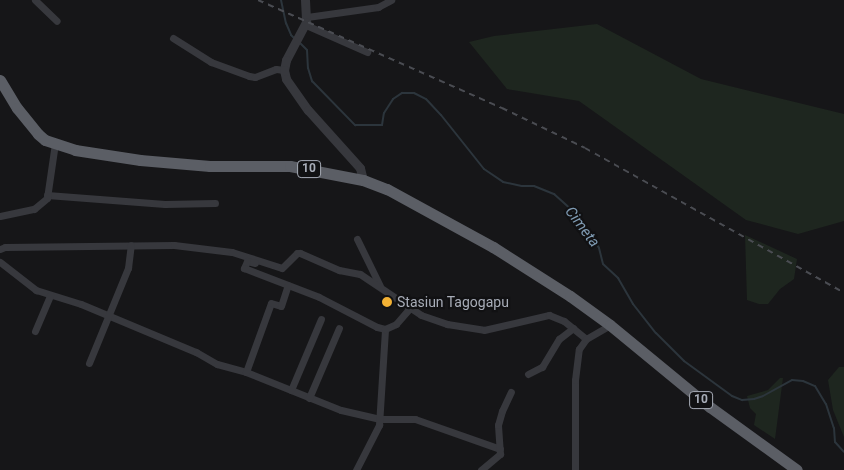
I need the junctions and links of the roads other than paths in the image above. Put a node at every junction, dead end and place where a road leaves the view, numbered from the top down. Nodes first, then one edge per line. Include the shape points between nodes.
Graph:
1 (35, 0) edge
2 (305, 0) edge
3 (391, 0) edge
4 (57, 21) dead end
5 (306, 21) junction
6 (173, 38) dead end
7 (367, 52) dead end
8 (284, 70) junction
9 (0, 80) edge
10 (54, 143) junction
11 (363, 180) junction
12 (48, 195) junction
13 (215, 203) dead end
14 (0, 216) edge
15 (357, 239) dead end
16 (131, 245) junction
17 (0, 250) edge
18 (0, 262) edge
19 (270, 265) junction
20 (288, 285) junction
21 (380, 288) junction
22 (50, 295) junction
23 (410, 308) junction
24 (109, 317) junction
25 (321, 319) dead end
26 (610, 325) junction
27 (339, 328) dead end
28 (385, 328) junction
29 (573, 328) junction
30 (35, 331) dead end
31 (586, 339) junction
32 (89, 363) dead end
33 (246, 372) junction
34 (528, 374) dead end
35 (290, 390) junction
36 (511, 392) dead end
37 (309, 398) junction
38 (380, 418) junction
39 (500, 449) junction
40 (356, 470) edge
41 (481, 470) edge
42 (575, 470) edge
43 (797, 470) edge

1 - 4 street
2 - 5 street
3 - 5 street via 378,7
5 - 7 street
5 - 8 street via 288,53
6 - 8 street via 211,62 249,76
8 - 11 street via 291,87 360,168
9 - 10 highway, 10 via 28,124 45,140
10 - 11 highway, 10 via 75,150 140,160 210,166 290,166
10 - 12 street
11 - 26 highway, 10 via 493,246
12 - 13 street via 157,204
12 - 14 street via 34,209
15 - 21 street
16 - 17 street via 5,247
16 - 19 street via 174,245 232,252
16 - 24 street via 128,268
18 - 22 street via 30,287
19 - 20 street via 247,261 244,266
19 - 21 street via 282,268 297,252 339,270 360,274
20 - 28 street
20 - 33 street via 281,306 271,303
21 - 23 street
22 - 24 street via 69,299
22 - 30 street
23 - 28 street via 396,324
23 - 29 street via 439,322 470,330 497,328 544,315 560,318
24 - 32 street
24 - 33 street via 196,352 217,364
25 - 35 street
26 - 31 street
26 - 43 highway, 10 via 710,407
27 - 37 street
28 - 38 street
29 - 31 street
29 - 34 street via 559,339 542,367
31 - 42 street via 579,349 575,380
33 - 35 street
35 - 37 street
36 - 39 street via 498,425
37 - 38 street via 341,410
38 - 39 street via 415,420
38 - 40 street via 376,433
39 - 41 street via 499,455

